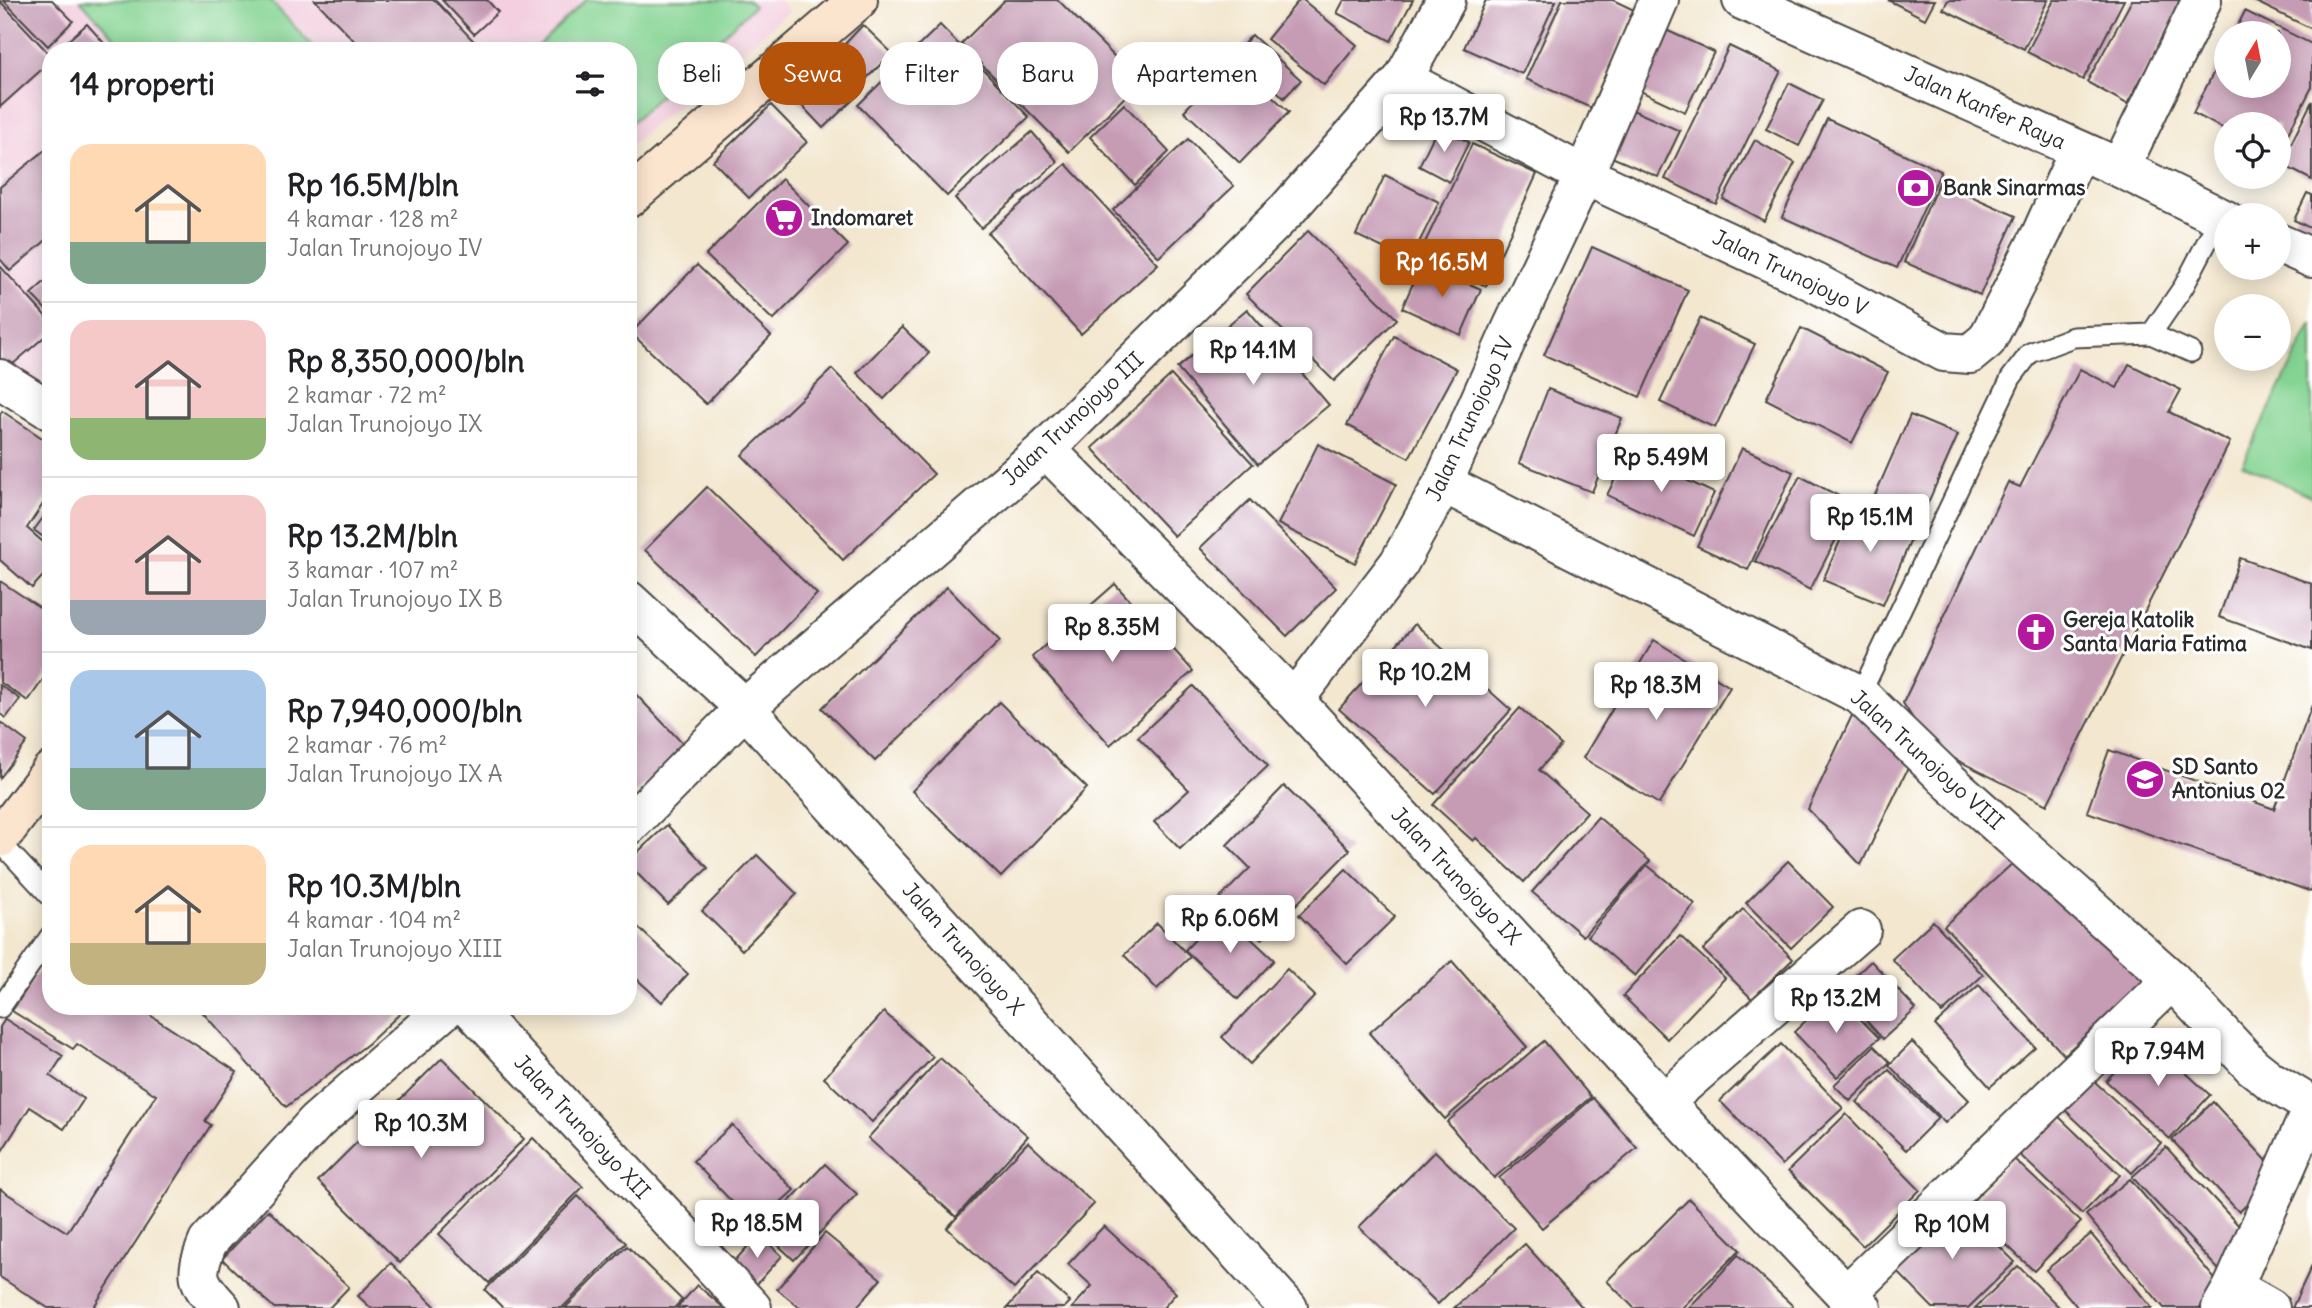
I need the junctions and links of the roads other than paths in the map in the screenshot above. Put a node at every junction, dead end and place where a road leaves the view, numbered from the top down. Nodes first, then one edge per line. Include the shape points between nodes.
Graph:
1 (858, 0) edge
2 (1446, 0) edge
3 (1658, 0) edge
4 (1742, 0) edge
5 (2202, 0) edge
6 (1403, 79) junction
7 (2079, 150) junction
8 (2120, 168) junction
9 (1584, 175) junction
10 (637, 190) edge
11 (2214, 215) edge
12 (2214, 234) edge
13 (2291, 249) edge
14 (2312, 258) edge
15 (2151, 334) junction
16 (2190, 352) dead end
17 (0, 379) edge
18 (42, 405) edge
19 (1046, 449) junction
20 (1443, 483) junction
21 (637, 608) edge
22 (1860, 695) junction
23 (1294, 700) junction
24 (745, 708) junction
25 (42, 783) edge
26 (637, 818) edge
27 (0, 840) edge
28 (42, 887) edge
29 (1861, 930) dead end
30 (42, 948) edge
31 (2172, 980) junction
32 (0, 1008) edge
33 (439, 1015) edge
34 (477, 1015) edge
35 (1664, 1102) junction
36 (2312, 1107) edge
37 (2227, 1298) edge
38 (1854, 1301) edge
39 (221, 1308) edge
40 (752, 1308) edge
41 (1289, 1308) edge
42 (2270, 1308) edge

1 - 10 main road
2 - 6 street, Jalan Trunojoyo III
3 - 9 street, Jalan Trunojoyo IV
4 - 7 street, Jalan Kanfer Raya
5 - 8 street
6 - 9 street, Jalan Trunojoyo V
6 - 19 street, Jalan Trunojoyo III via 1287,210
7 - 8 street, Jalan Kanfer Raya
7 - 9 street, Jalan Trunojoyo V via 1987,340 1970,354 1944,352 1816,283
8 - 11 street, Jalan Kanfer Raya
9 - 20 street, Jalan Trunojoyo IV
12 - 15 lane
13 - 14 street
15 - 16 lane
15 - 22 lane via 2073,337 2030,353 2011,378
17 - 18 street
19 - 23 street, Jalan Trunojoyo IX
19 - 24 street, Jalan Trunojoyo III
20 - 22 street, Jalan Trunojoyo VIII
20 - 23 street, Jalan Trunojoyo IV via 1399,563
21 - 24 street, Jalan Trunojoyo X
22 - 31 street, Jalan Trunojoyo VIII via 1951,783
23 - 35 street, Jalan Trunojoyo IX
24 - 26 street, Jalan Trunojoyo III
24 - 41 street, Jalan Trunojoyo X
25 - 27 main road
27 - 28 lane
29 - 35 street
30 - 32 lane
31 - 36 street, Jalan Trunojoyo VIII via 2252,1066
31 - 38 street
33 - 39 street via 316,1122 208,1242 198,1266 202,1288
34 - 40 street, Jalan Trunojoyo XII
35 - 38 street, Jalan Trunojoyo IX
36 - 37 street
37 - 42 street

